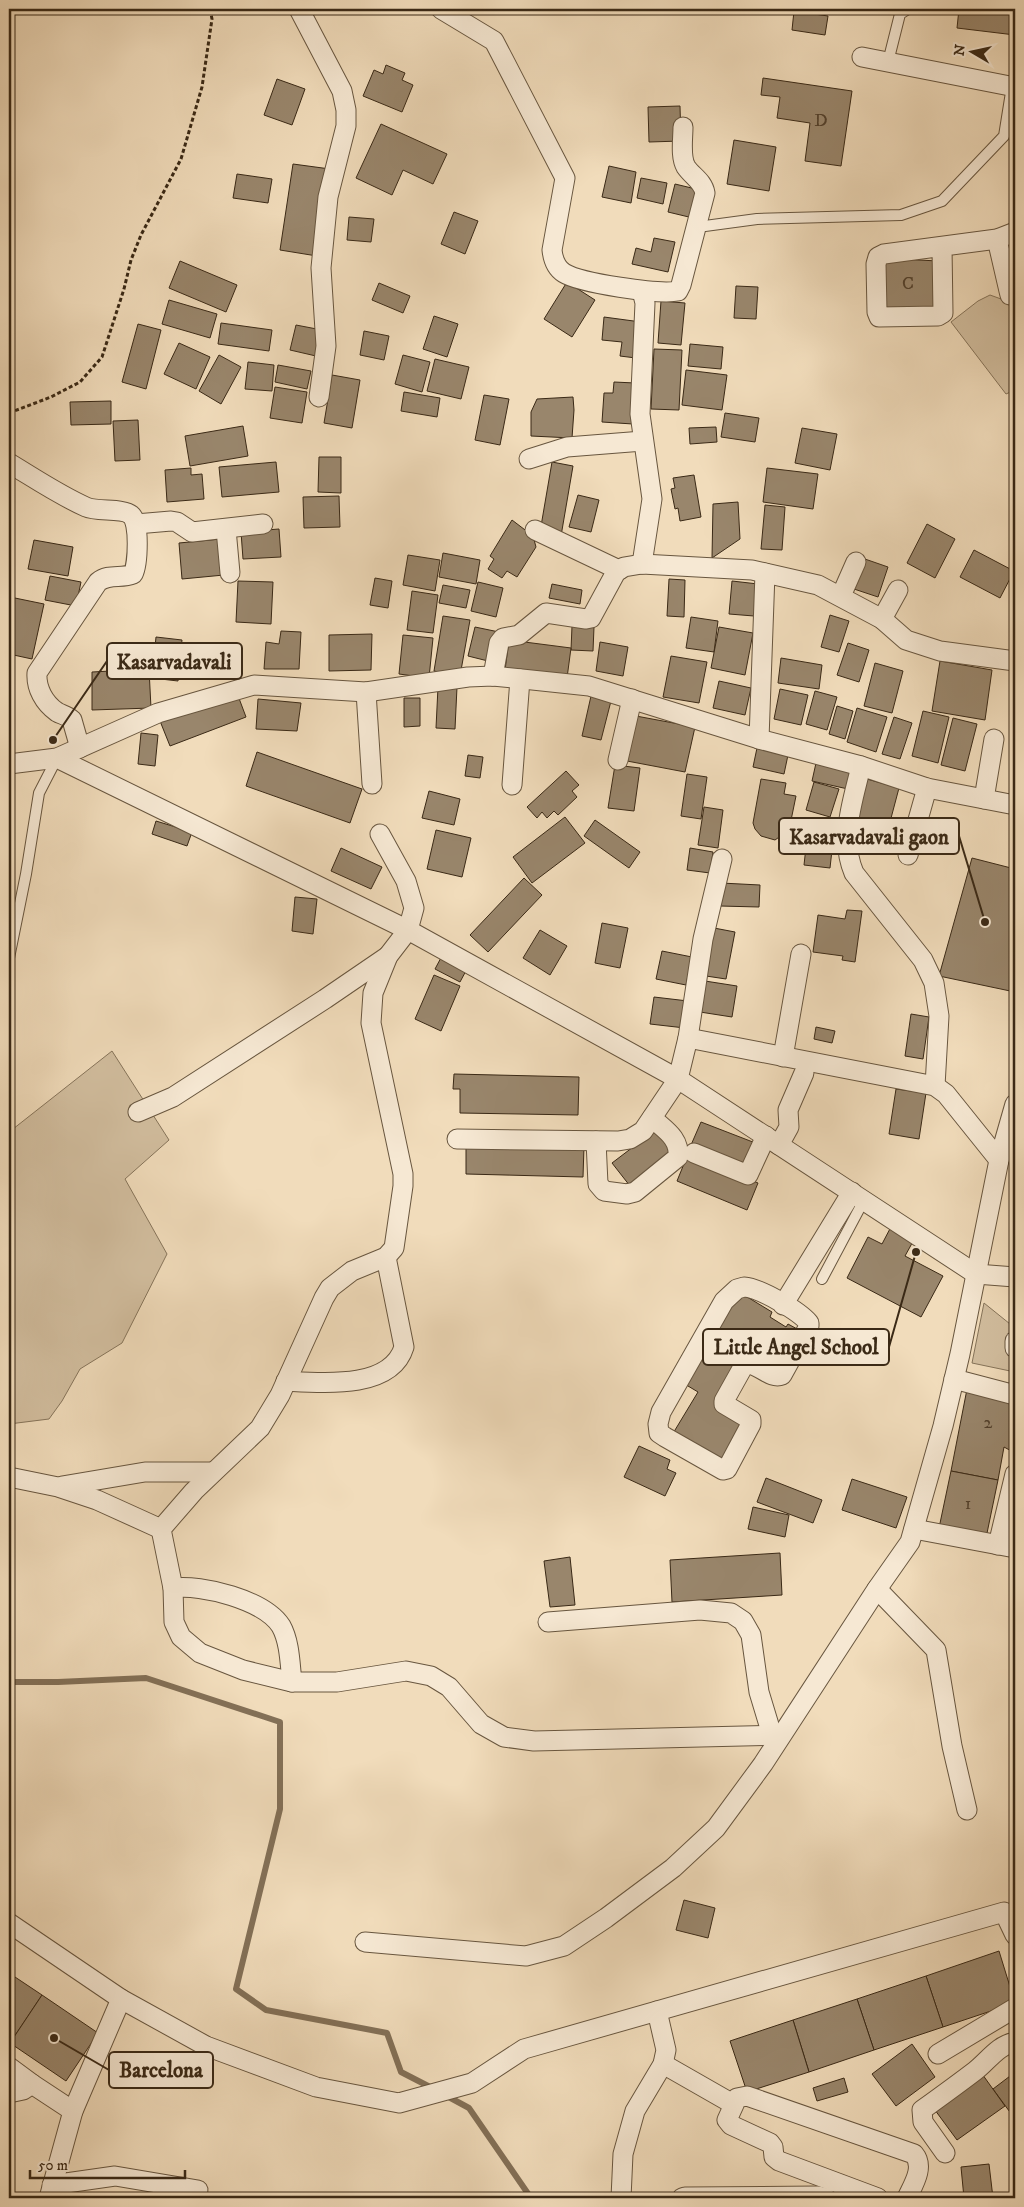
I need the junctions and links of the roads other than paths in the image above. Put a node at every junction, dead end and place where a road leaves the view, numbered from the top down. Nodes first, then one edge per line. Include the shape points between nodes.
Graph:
1 (299, 9) edge
2 (440, 9) edge
3 (908, 9) edge
4 (862, 57) dead end
5 (888, 62) junction
6 (1014, 87) edge
7 (683, 127) dead end
8 (705, 226) dead end
9 (1015, 232) edge
10 (997, 239) junction
11 (942, 247) junction
12 (642, 292) junction
13 (1015, 296) edge
14 (319, 397) dead end
15 (643, 441) junction
16 (529, 459) dead end
17 (9, 463) edge
18 (136, 524) junction
19 (263, 524) dead end
20 (226, 529) junction
21 (535, 530) dead end
22 (856, 562) dead end
23 (642, 564) junction
24 (619, 570) junction
25 (765, 572) junction
26 (230, 573) dead end
27 (898, 590) dead end
28 (841, 596) junction
29 (882, 619) junction
30 (1015, 661) edge
31 (493, 676) junction
32 (520, 679) junction
33 (366, 692) junction
34 (632, 700) junction
35 (759, 739) junction
36 (994, 739) dead end
37 (80, 748) junction
38 (57, 758) junction
39 (618, 760) dead end
40 (9, 764) edge
41 (861, 766) junction
42 (372, 784) dead end
43 (512, 785) dead end
44 (927, 788) junction
45 (984, 799) junction
46 (1015, 805) edge
47 (380, 834) dead end
48 (908, 855) dead end
49 (722, 859) dead end
50 (408, 930) junction
51 (801, 954) dead end
52 (388, 956) junction
53 (9, 958) edge
54 (688, 1038) junction
55 (783, 1057) junction
56 (804, 1073) dead end
57 (678, 1078) junction
58 (935, 1086) junction
59 (1015, 1104) edge
60 (138, 1112) dead end
61 (652, 1118) junction
62 (457, 1139) dead end
63 (596, 1141) junction
64 (773, 1141) junction
65 (694, 1153) dead end
66 (999, 1160) junction
67 (858, 1196) junction
68 (386, 1257) junction
69 (976, 1274) junction
70 (1015, 1277) edge
71 (822, 1278) dead end
72 (783, 1305) junction
73 (1015, 1341) edge
74 (1015, 1348) edge
75 (954, 1379) junction
76 (286, 1381) junction
77 (1015, 1395) edge
78 (213, 1472) junction
79 (1015, 1474) edge
80 (9, 1477) edge
81 (58, 1487) junction
82 (161, 1529) junction
83 (914, 1529) junction
84 (1006, 1547) edge
85 (173, 1588) junction
86 (877, 1589) junction
87 (548, 1622) dead end
88 (292, 1682) junction
89 (777, 1735) junction
90 (967, 1810) dead end
91 (9, 1923) edge
92 (1014, 1930) edge
93 (365, 1942) dead end
94 (121, 1999) junction
95 (1015, 2008) edge
96 (657, 2011) junction
97 (1015, 2042) edge
98 (938, 2054) dead end
99 (663, 2064) junction
100 (9, 2067) edge
101 (32, 2084) junction
102 (9, 2093) edge
103 (733, 2104) junction
104 (73, 2111) junction
105 (946, 2153) dead end
106 (198, 2190) dead end
107 (50, 2191) edge
108 (621, 2198) edge
109 (682, 2198) edge
110 (826, 2198) edge
111 (878, 2198) edge
112 (907, 2198) edge

1 - 14 street via 342,91 346,110 346,126 328,197 321,268 326,346
2 - 12 street via 494,42 565,178 553,236 554,262 562,273 574,278
3 - 5 lane via 900,14
4 - 5 street
5 - 6 street
6 - 8 lane via 1004,136 942,201 901,215 757,219
7 - 12 street via 683,159 704,186 704,200 678,291
9 - 10 street
10 - 11 street
10 - 13 street via 1010,295
11 - 11 street via 878,257 879,317 938,316 943,313
12 - 15 street via 645,303 640,414
15 - 16 street via 568,448
15 - 23 street via 652,499
17 - 18 street via 86,508 126,512 132,515
18 - 20 street via 171,521 192,532
18 - 37 street via 137,566 133,574 105,576 98,582 37,673 38,690 56,711 72,720
19 - 20 street
20 - 26 street
21 - 24 street
22 - 28 street
23 - 24 street
23 - 25 street
24 - 31 street via 591,618 546,613 519,635 503,638 499,643
25 - 28 street via 818,584
25 - 35 street
27 - 29 street
28 - 29 street
29 - 30 street via 906,640 940,651
31 - 32 street
31 - 33 street
32 - 34 street via 589,686
32 - 43 street
33 - 37 street via 254,685 158,713
33 - 42 street
34 - 35 street
34 - 39 street
35 - 41 street
36 - 45 street
37 - 38 street
38 - 40 street
38 - 50 street
38 - 53 lane via 39,793
41 - 44 street
41 - 58 street via 847,837 850,863 923,960 934,983 939,1016
44 - 45 street
44 - 48 street
45 - 46 street
47 - 50 street via 406,881 414,908
49 - 54 street via 703,939
50 - 52 street
50 - 57 street
51 - 55 street
52 - 60 street via 173,1097
52 - 68 street via 373,993 371,1023 403,1174 394,1248
54 - 55 street
54 - 57 street
55 - 58 street
56 - 64 street via 788,1110 789,1127
57 - 61 street
57 - 64 street
58 - 66 street via 946,1094
59 - 66 street
61 - 63 street via 643,1131 630,1139
61 - 63 street via 676,1140 678,1157 635,1192 604,1191 598,1184
62 - 63 street
64 - 65 street via 748,1174
64 - 67 street
66 - 69 street
67 - 69 street
67 - 71 lane
67 - 72 street
68 - 76 street via 352,1271 330,1288
68 - 76 street via 404,1347 396,1364 366,1379
69 - 70 street
69 - 75 street
72 - 72 street via 744,1287 724,1301 661,1412 659,1433 720,1470 727,1468 751,1424 751,1420 724,1404 743,1367 752,1364 777,1377 782,1375 809,1326 805,1318
73 - 74 street
75 - 77 street
75 - 83 street
76 - 78 street via 260,1428
78 - 81 street via 145,1472
78 - 82 street
79 - 84 street
80 - 81 street
81 - 82 street via 97,1500
82 - 85 street
83 - 84 street
83 - 86 street via 910,1542
85 - 88 street via 174,1622 180,1637 200,1653 243,1670
85 - 88 street via 184,1586 213,1591 272,1615 287,1641
86 - 89 street
86 - 90 street via 936,1650 952,1746
87 - 89 street via 700,1610 731,1613 752,1635 759,1692
88 - 89 street via 337,1682 406,1671 431,1676 449,1687 481,1724 504,1738
89 - 93 street via 716,1828 673,1868 564,1946 526,1956
91 - 94 street
92 - 96 street via 1004,1912
94 - 96 street via 206,2046 316,2087 399,2103 472,2083 524,2048
94 - 104 street
95 - 98 street
96 - 99 street via 666,2050
97 - 105 street via 993,2053 977,2070 922,2110 923,2122
99 - 103 street
99 - 108 street via 635,2111 622,2154
100 - 101 street
101 - 102 street
101 - 104 street
103 - 111 street via 727,2120 731,2125 770,2143 774,2157 779,2161
103 - 112 street via 737,2098 747,2096 914,2154 919,2170
104 - 107 street
106 - 107 street via 115,2176
109 - 110 street

